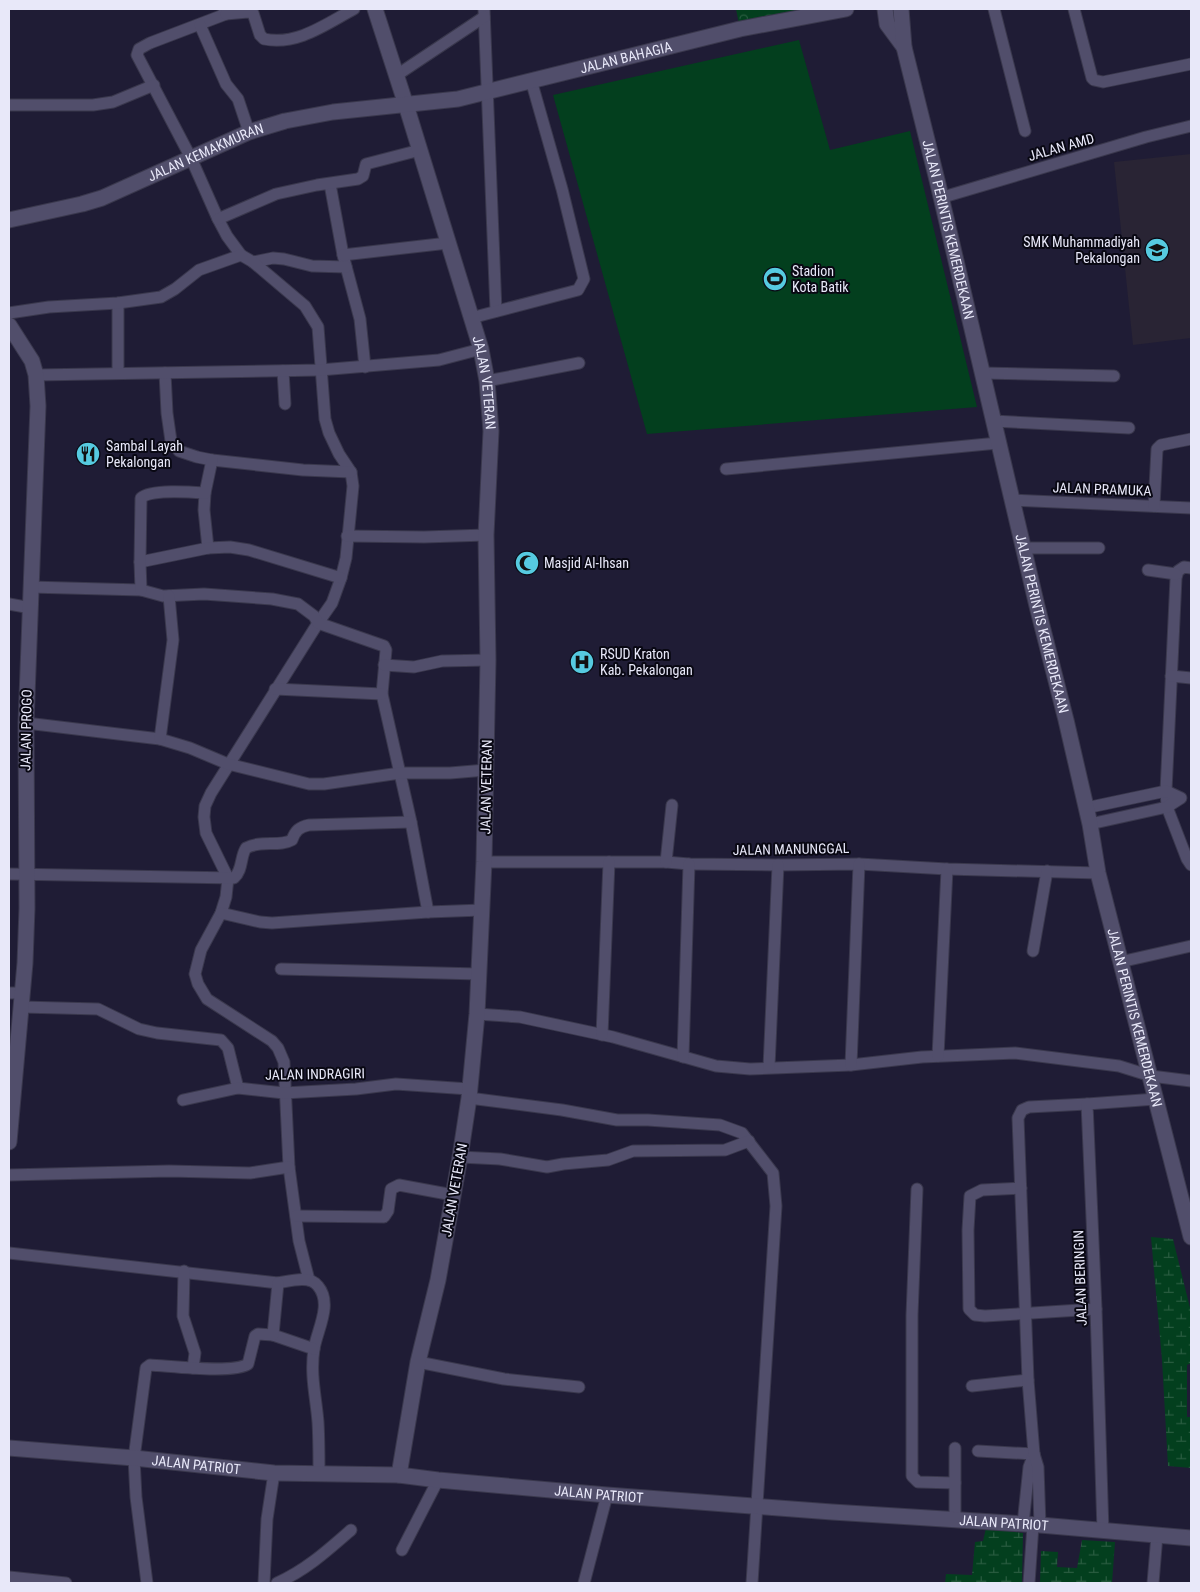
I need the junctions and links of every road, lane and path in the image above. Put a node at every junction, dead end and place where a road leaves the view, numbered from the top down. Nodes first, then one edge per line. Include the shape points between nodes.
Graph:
1 (354, 9) edge
2 (375, 9) edge
3 (846, 9) edge
4 (885, 9) edge
5 (994, 9) edge
6 (1074, 9) edge
7 (905, 10) edge
8 (225, 12) edge
9 (484, 13) edge
10 (200, 25) junction
11 (904, 48) junction
12 (1191, 64) edge
13 (397, 75) junction
14 (531, 80) junction
15 (154, 86) junction
16 (488, 91) junction
17 (406, 104) junction
18 (9, 105) edge
19 (1191, 126) edge
20 (1025, 131) dead end
21 (249, 132) junction
22 (420, 150) junction
23 (191, 158) junction
24 (330, 184) junction
25 (940, 198) junction
26 (218, 218) junction
27 (9, 220) edge
28 (448, 242) junction
29 (241, 255) junction
30 (343, 255) junction
31 (253, 262) junction
32 (346, 267) junction
33 (118, 303) junction
34 (496, 311) junction
35 (9, 313) edge
36 (471, 318) junction
37 (9, 325) edge
38 (481, 349) junction
39 (578, 362) dead end
40 (365, 367) junction
41 (320, 370) junction
42 (283, 371) junction
43 (165, 373) junction
44 (982, 373) junction
45 (118, 374) junction
46 (36, 375) junction
47 (1114, 376) dead end
48 (487, 381) junction
49 (286, 404) dead end
50 (993, 421) junction
51 (1129, 428) dead end
52 (1191, 439) edge
53 (998, 443) junction
54 (212, 460) junction
55 (726, 469) dead end
56 (351, 472) junction
57 (205, 493) junction
58 (1012, 500) junction
59 (1154, 506) junction
60 (1191, 508) edge
61 (486, 535) junction
62 (347, 536) junction
63 (208, 548) junction
64 (1023, 548) junction
65 (1099, 548) dead end
66 (140, 562) junction
67 (1191, 568) edge
68 (1148, 570) dead end
69 (1176, 574) junction
70 (341, 578) junction
71 (30, 587) junction
72 (141, 590) junction
73 (169, 596) junction
74 (9, 604) edge
75 (31, 608) junction
76 (318, 622) junction
77 (488, 660) junction
78 (384, 665) junction
79 (1171, 676) junction
80 (1191, 678) edge
81 (275, 690) junction
82 (382, 694) junction
83 (26, 723) junction
84 (160, 739) junction
85 (228, 764) junction
86 (486, 770) junction
87 (400, 773) junction
88 (1166, 791) junction
89 (1186, 798) edge
90 (672, 805) dead end
91 (1167, 807) junction
92 (1086, 808) junction
93 (411, 822) junction
94 (1090, 824) junction
95 (484, 862) junction
96 (609, 862) junction
97 (666, 862) junction
98 (690, 864) junction
99 (859, 864) junction
100 (778, 865) junction
101 (1191, 865) edge
102 (947, 869) junction
103 (1047, 871) junction
104 (1098, 873) junction
105 (9, 874) edge
106 (26, 874) junction
107 (228, 878) junction
108 (482, 910) junction
109 (428, 912) junction
110 (221, 913) junction
111 (1191, 946) edge
112 (1034, 951) dead end
113 (1120, 962) junction
114 (281, 969) dead end
115 (478, 974) junction
116 (18, 998) edge
117 (477, 1014) junction
118 (602, 1035) junction
119 (938, 1056) junction
120 (684, 1058) junction
121 (851, 1064) junction
122 (769, 1067) junction
123 (1151, 1076) junction
124 (1191, 1081) edge
125 (238, 1088) junction
126 (284, 1093) junction
127 (469, 1094) junction
128 (1156, 1099) junction
129 (183, 1100) dead end
130 (1087, 1104) junction
131 (749, 1141) junction
132 (9, 1142) edge
133 (460, 1157) junction
134 (290, 1167) junction
135 (9, 1175) edge
136 (1021, 1188) junction
137 (917, 1189) dead end
138 (453, 1195) junction
139 (296, 1216) junction
140 (1191, 1237) edge
141 (9, 1253) edge
142 (184, 1271) junction
143 (309, 1280) junction
144 (278, 1283) junction
145 (1096, 1309) junction
146 (1024, 1314) junction
147 (272, 1335) junction
148 (314, 1350) junction
149 (418, 1362) junction
150 (193, 1368) junction
151 (1028, 1380) junction
152 (972, 1386) dead end
153 (579, 1388) dead end
154 (9, 1448) edge
155 (955, 1448) dead end
156 (978, 1451) dead end
157 (1034, 1454) junction
158 (134, 1458) junction
159 (319, 1472) junction
160 (274, 1473) junction
161 (399, 1475) junction
162 (438, 1480) junction
163 (955, 1483) junction
164 (607, 1494) junction
165 (756, 1506) junction
166 (955, 1516) junction
167 (1032, 1524) junction
168 (1102, 1526) junction
169 (351, 1530) dead end
170 (1158, 1535) junction
171 (1191, 1538) edge
172 (402, 1550) dead end
173 (9, 1578) edge
174 (66, 1583) edge
175 (147, 1583) edge
176 (264, 1583) edge
177 (278, 1583) edge
178 (584, 1583) edge
179 (752, 1583) edge
180 (1029, 1583) edge
181 (1153, 1583) edge

1 - 8 street via 296,39 279,41 264,39 253,13
2 - 13 street, JALAN VETERAN
3 - 14 street, JALAN BAHAGIA via 740,29
4 - 11 street via 888,24
5 - 20 street
6 - 12 street via 1094,80 1103,82
7 - 11 street, JALAN PERINTIS KEMERDEKAAN
8 - 10 street
9 - 13 street
9 - 16 street
10 - 15 street via 150,43 138,51
10 - 21 street via 226,84 238,99
11 - 25 street, JALAN PERINTIS KEMERDEKAAN
13 - 17 street, JALAN VETERAN
14 - 16 street, JALAN BAHAGIA
14 - 34 street via 584,279 578,290
15 - 18 street via 113,102 93,105
15 - 23 street
16 - 17 street, JALAN BAHAGIA via 458,99
16 - 34 street
17 - 21 street, JALAN KEMAKMURAN via 333,112
17 - 22 street, JALAN VETERAN
19 - 25 street, JALAN AMD
21 - 23 street, JALAN KEMAKMURAN
22 - 24 street via 368,163 362,177
22 - 28 street, JALAN VETERAN
23 - 26 street
23 - 27 street, JALAN KEMAKMURAN via 102,198
24 - 26 street via 276,194
24 - 30 street
25 - 44 street, JALAN PERINTIS KEMERDEKAAN
26 - 29 street
28 - 30 street
28 - 36 street, JALAN VETERAN
29 - 31 street
29 - 33 street via 199,270 168,294
30 - 32 street
31 - 32 street via 273,258 312,266
31 - 41 street via 305,306 312,316 318,327
32 - 40 street via 360,319
33 - 35 street
33 - 45 street
34 - 36 street
36 - 38 street, JALAN VETERAN
37 - 46 street, JALAN PROGO via 32,361
38 - 40 street via 439,360
38 - 48 street, JALAN VETERAN
39 - 48 street
40 - 41 street
41 - 42 street
41 - 56 street via 325,419 339,454
42 - 43 street
42 - 49 street
43 - 45 street
43 - 54 street via 173,445 191,456
44 - 47 street
44 - 50 street, JALAN PERINTIS KEMERDEKAAN
45 - 46 street
46 - 71 street, JALAN PROGO via 37,430
48 - 61 street, JALAN VETERAN via 491,431
50 - 51 street
50 - 53 street, JALAN PERINTIS KEMERDEKAAN
52 - 59 street via 1157,449
53 - 55 street
53 - 58 street, JALAN PERINTIS KEMERDEKAAN
54 - 56 street
54 - 57 street
56 - 62 street via 353,486
57 - 63 street
57 - 66 street via 174,492 142,497
58 - 59 street, JALAN PRAMUKA
58 - 64 street, JALAN PERINTIS KEMERDEKAAN
59 - 60 street, JALAN PRAMUKA
61 - 62 street
61 - 77 street, JALAN VETERAN
62 - 70 street
63 - 66 street
63 - 70 street via 249,550
64 - 65 street
64 - 92 street, JALAN PERINTIS KEMERDEKAAN
66 - 72 street
67 - 69 street via 1184,567
68 - 69 street
69 - 79 street
70 - 76 street via 332,603
71 - 72 street
71 - 75 street, JALAN PROGO
72 - 73 street
73 - 76 street via 204,594 272,599 298,604
73 - 84 street via 173,640
74 - 75 street
75 - 83 street, JALAN PROGO
76 - 78 street via 384,646
76 - 81 street
77 - 78 street via 442,661 414,667
77 - 86 street, JALAN VETERAN
78 - 82 street
79 - 80 street
79 - 88 street
81 - 82 street
81 - 85 street
82 - 87 street
83 - 84 street
83 - 106 street, JALAN PROGO
84 - 85 street
85 - 87 street via 309,784
85 - 107 street via 205,806 204,817 206,833
86 - 87 street
86 - 95 street, JALAN VETERAN
87 - 93 street
88 - 89 street
88 - 91 street
88 - 92 street
89 - 91 street
90 - 97 street
91 - 94 street
91 - 101 street
92 - 94 street, JALAN PERINTIS KEMERDEKAAN
93 - 107 street via 301,827 288,842 268,842 246,848 237,876
93 - 109 street
94 - 104 street, JALAN PERINTIS KEMERDEKAAN
95 - 96 street, JALAN MANUNGGAL
95 - 108 street, JALAN VETERAN
96 - 97 street, JALAN MANUNGGAL
96 - 118 street
97 - 98 street, JALAN MANUNGGAL
98 - 100 street, JALAN MANUNGGAL
98 - 120 street
99 - 100 street, JALAN MANUNGGAL
99 - 102 street, JALAN MANUNGGAL
99 - 121 street
100 - 122 street
102 - 103 street, JALAN MANUNGGAL
102 - 119 street
103 - 104 street, JALAN MANUNGGAL
103 - 112 street
104 - 113 street, JALAN PERINTIS KEMERDEKAAN
105 - 106 street
106 - 107 street
106 - 116 street, JALAN PROGO via 26,926
107 - 110 street
108 - 109 street
108 - 115 street, JALAN VETERAN
109 - 110 street via 272,923
110 - 126 street via 201,950 195,974 198,984 207,999 278,1048 284,1062
111 - 113 street
113 - 123 street, JALAN PERINTIS KEMERDEKAAN
114 - 115 street
115 - 117 street, JALAN VETERAN
116 - 125 street via 98,1009 157,1034 220,1040 228,1048
116 - 132 street, JALAN PROGO
117 - 118 street via 520,1017
117 - 127 street, JALAN VETERAN
118 - 120 street
119 - 121 street
119 - 123 street via 1015,1053 1119,1066
120 - 122 street via 716,1066
121 - 122 street
123 - 124 street
123 - 128 street, JALAN PERINTIS KEMERDEKAAN
125 - 126 street, JALAN INDRAGIRI
125 - 129 street, JALAN INDRAGIRI
126 - 127 street, JALAN INDRAGIRI via 396,1084
126 - 134 street
127 - 131 street, JALAN INDRAGIRI via 617,1120 720,1125 742,1133
127 - 133 street, JALAN VETERAN
128 - 130 street
128 - 140 street, JALAN PERINTIS KEMERDEKAAN
130 - 136 street via 1029,1107 1020,1113
130 - 145 street, JALAN BERINGIN
131 - 133 street via 726,1150 633,1151 608,1160 547,1167 500,1159
131 - 165 street via 773,1173 776,1199
133 - 138 street, JALAN VETERAN
134 - 135 street via 250,1173 169,1171
134 - 139 street
136 - 146 street
136 - 146 street via 982,1190 970,1196 968,1306 976,1315
137 - 163 street via 912,1315 912,1476 918,1482
138 - 139 street via 399,1185 391,1189 384,1217
138 - 149 street, JALAN VETERAN via 438,1280
139 - 143 street
141 - 142 street
142 - 144 street
142 - 150 street via 183,1316 195,1353
143 - 144 street
143 - 148 street via 318,1285 324,1304
144 - 147 street
145 - 146 street
145 - 168 street, JALAN BERINGIN
146 - 151 street
147 - 148 street
147 - 150 street via 255,1336 250,1362 244,1366
148 - 159 street
149 - 153 street via 504,1379
149 - 161 street, JALAN VETERAN
150 - 158 street via 150,1365 146,1368
151 - 152 street
151 - 157 street
154 - 158 street, JALAN PATRIOT
155 - 163 street
156 - 157 street
157 - 167 street via 1038,1466
158 - 160 street, JALAN PATRIOT
158 - 175 street
159 - 160 street, JALAN PATRIOT
159 - 161 street, JALAN PATRIOT
160 - 176 street via 267,1519
161 - 162 street, JALAN PATRIOT
162 - 164 street, JALAN PATRIOT
162 - 172 street
163 - 166 street
164 - 165 street, JALAN PATRIOT
164 - 178 street
165 - 166 street, JALAN PATRIOT
165 - 179 street
166 - 167 street, JALAN PATRIOT
167 - 168 street, JALAN PATRIOT
167 - 180 street
168 - 170 street, JALAN PATRIOT
169 - 177 street via 317,1560
170 - 171 street, JALAN PATRIOT
170 - 181 street
173 - 174 street

